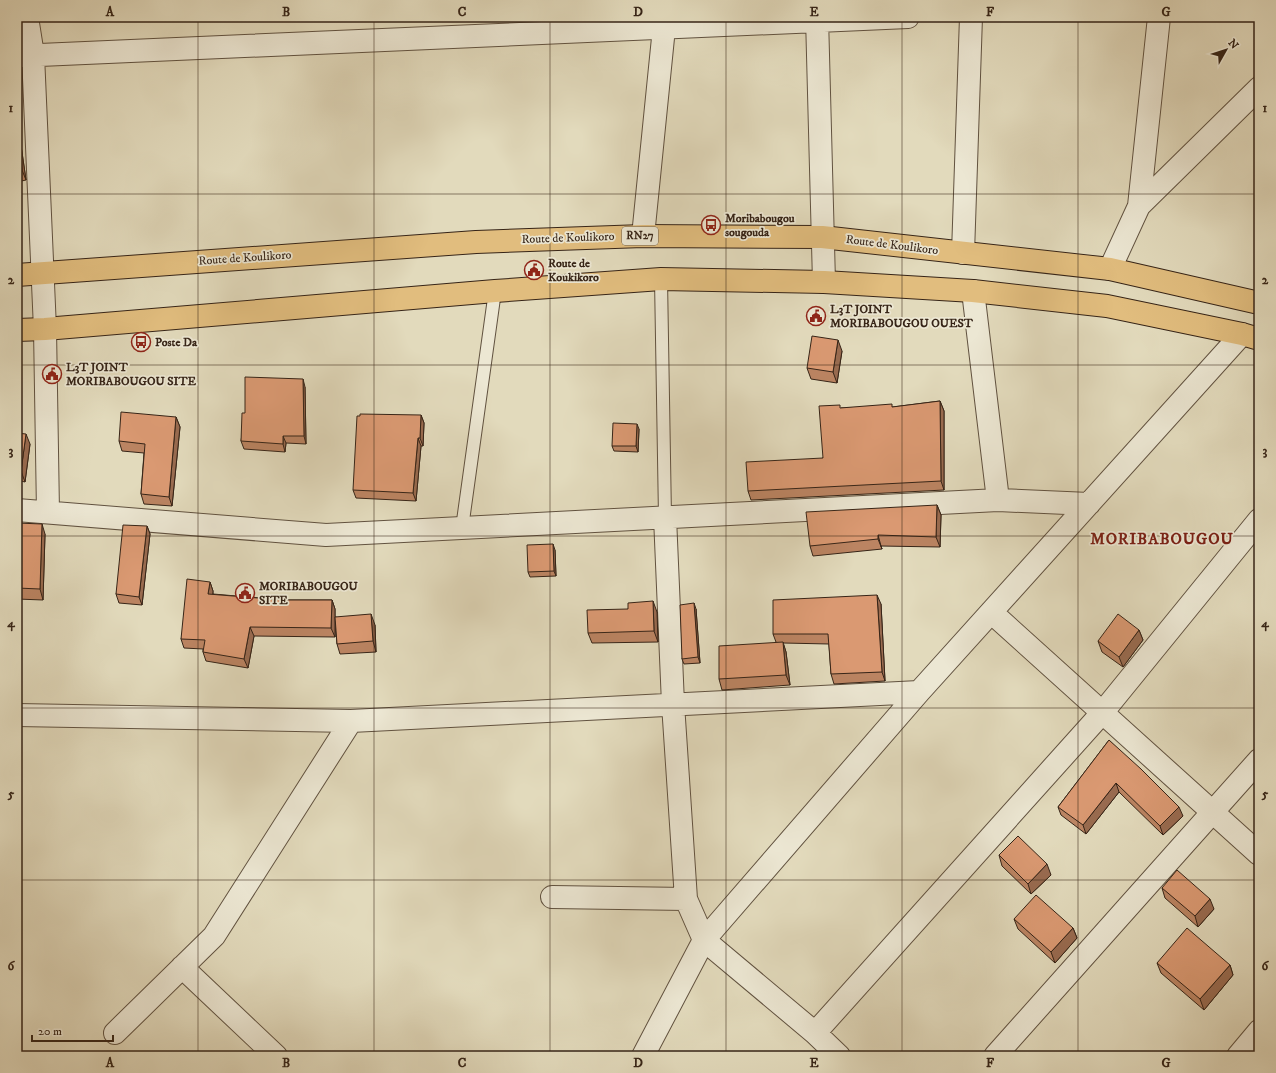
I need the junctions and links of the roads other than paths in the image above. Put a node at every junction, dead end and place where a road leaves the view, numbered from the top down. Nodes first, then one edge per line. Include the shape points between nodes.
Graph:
1 (27, 17) edge
2 (908, 17) edge
3 (971, 17) edge
4 (1158, 17) edge
5 (817, 19) edge
6 (664, 22) edge
7 (25, 56) edge
8 (1259, 88) edge
9 (1139, 206) junction
10 (643, 236) junction
11 (822, 237) junction
12 (964, 253) junction
13 (1110, 269) junction
14 (42, 272) junction
15 (17, 275) edge
16 (661, 279) junction
17 (824, 282) junction
18 (973, 291) junction
19 (495, 292) junction
20 (1259, 303) edge
21 (45, 329) junction
22 (17, 330) edge
23 (1250, 337) edge
24 (998, 500) junction
25 (1089, 504) junction
26 (17, 510) edge
27 (48, 512) junction
28 (665, 517) junction
29 (1259, 520) edge
30 (462, 528) junction
31 (991, 612) junction
32 (919, 692) junction
33 (673, 704) junction
34 (1102, 713) junction
35 (17, 715) edge
36 (351, 721) junction
37 (1259, 760) edge
38 (1213, 813) junction
39 (1259, 854) edge
40 (552, 897) dead end
41 (686, 899) junction
42 (704, 940) junction
43 (182, 967) junction
44 (115, 1033) dead end
45 (815, 1033) junction
46 (1259, 1033) edge
47 (276, 1056) edge
48 (643, 1056) edge
49 (840, 1056) edge
50 (995, 1056) edge
51 (1238, 1056) edge

1 - 7 street
2 - 5 street
3 - 12 street
4 - 9 street
5 - 6 street
5 - 11 street
6 - 7 street
6 - 10 street
7 - 14 street
8 - 9 street
9 - 13 street
10 - 11 main road, Route de Koulikoro / RN27
10 - 14 main road, Route de Koulikoro / RN27 via 476,242
11 - 12 main road, Route de Koulikoro / RN27
11 - 17 street
12 - 13 main road, Route de Koulikoro / RN27
13 - 20 main road, Route de Koulikoro / RN27
14 - 15 main road, Route de Koulikoro / RN27
14 - 21 street
16 - 17 main road
16 - 19 main road
16 - 28 lane
17 - 18 main road
18 - 23 main road via 1107,306
18 - 24 street
19 - 21 main road
19 - 30 lane
21 - 22 main road
21 - 27 street
23 - 25 street
24 - 25 street
24 - 28 street
25 - 31 street
26 - 27 street
27 - 30 street via 326,535
28 - 30 street
28 - 33 street
29 - 34 street
31 - 32 street
31 - 34 street
32 - 33 street
32 - 42 street
33 - 36 street
33 - 41 street
34 - 38 street
34 - 45 street
35 - 36 street
36 - 43 street via 214,936
37 - 38 street
38 - 39 street
38 - 50 street
40 - 41 street
41 - 42 street
42 - 45 street
42 - 48 street
43 - 44 street
43 - 47 street
45 - 49 street
46 - 51 street

